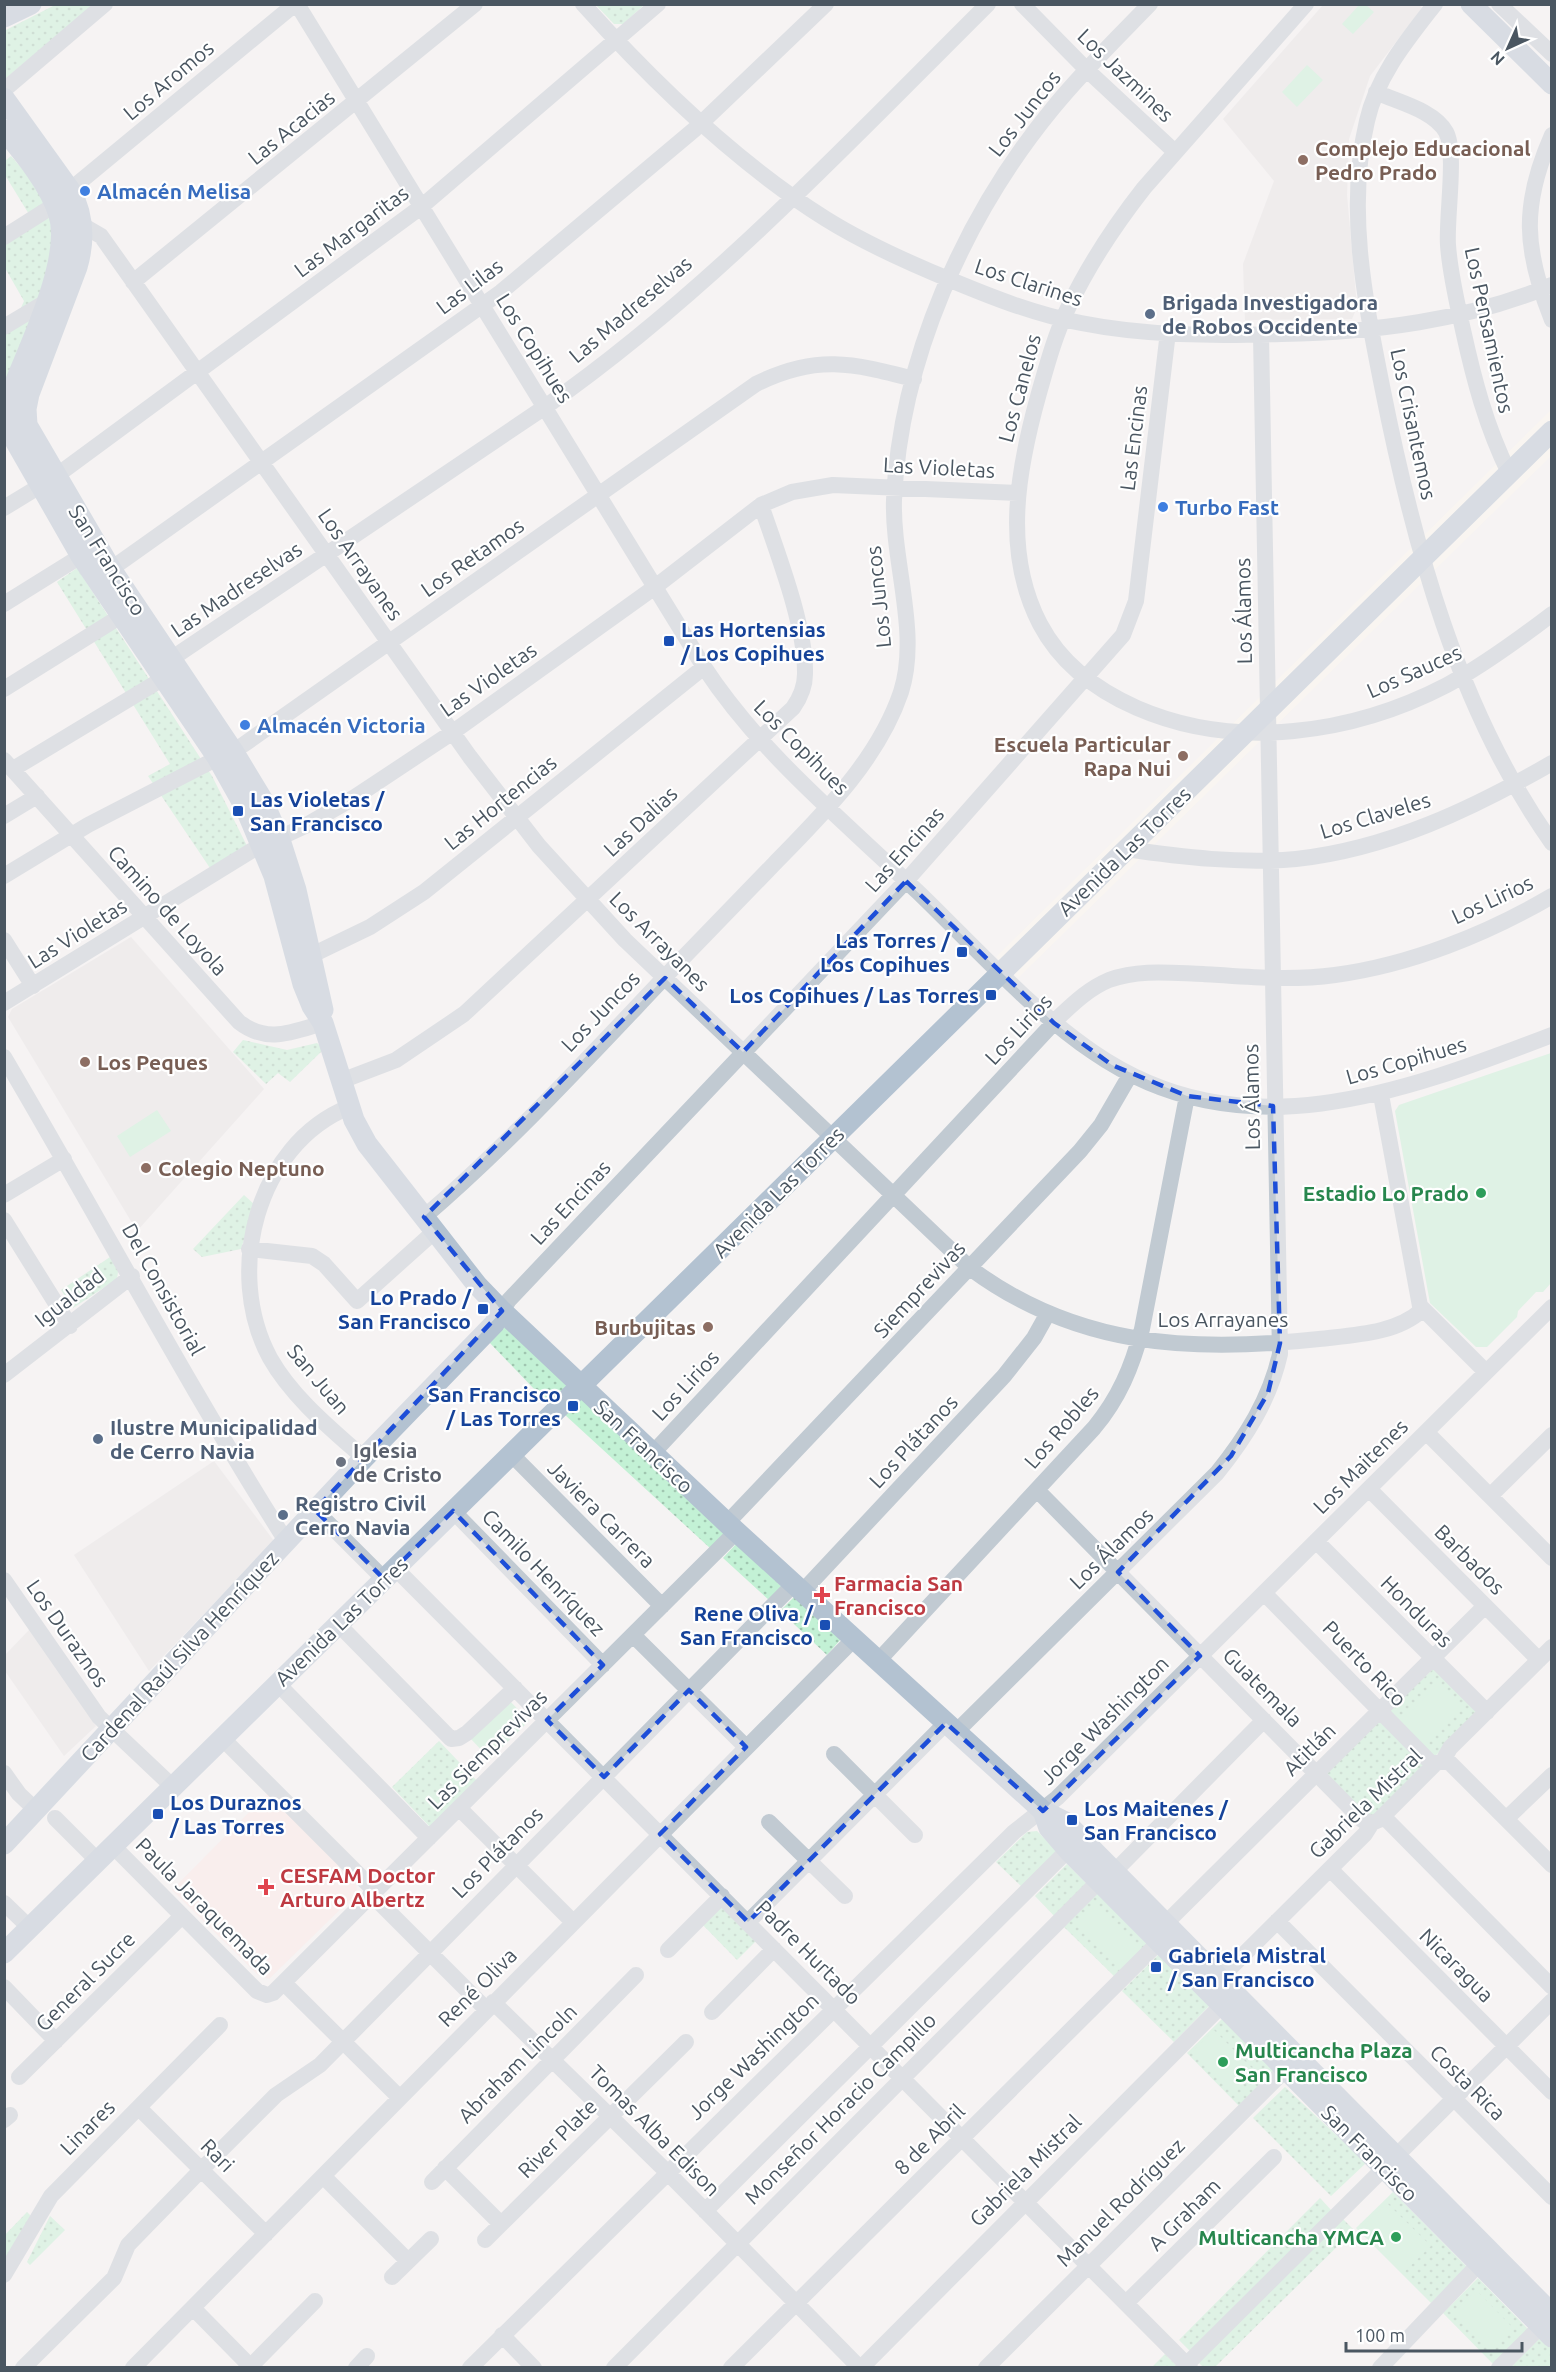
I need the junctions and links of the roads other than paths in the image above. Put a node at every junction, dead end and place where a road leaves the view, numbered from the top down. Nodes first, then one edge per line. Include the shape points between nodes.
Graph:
1 (31, 4) edge
2 (105, 4) edge
3 (296, 4) edge
4 (475, 4) edge
5 (583, 4) edge
6 (658, 4) edge
7 (826, 4) edge
8 (988, 4) edge
9 (1022, 4) edge
10 (1150, 4) edge
11 (1306, 4) edge
12 (1435, 4) edge
13 (1471, 4) edge
14 (1499, 4) edge
15 (4, 17) edge
16 (617, 42) junction
17 (1551, 54) edge
18 (1087, 70) junction
19 (1551, 84) edge
20 (4, 90) edge
21 (1376, 92) junction
22 (4, 98) edge
23 (357, 103) junction
24 (702, 122) junction
25 (1551, 135) edge
26 (8, 143) edge
27 (1174, 151) junction
28 (794, 196) junction
29 (63, 197) junction
30 (422, 207) junction
31 (82, 225) junction
32 (4, 237) edge
33 (948, 279) junction
34 (133, 282) junction
35 (1545, 287) edge
36 (45, 303) junction
37 (482, 306) junction
38 (1460, 314) junction
39 (1063, 319) junction
40 (1551, 320) edge
41 (4, 327) edge
42 (1371, 329) junction
43 (1168, 332) junction
44 (1260, 335) junction
45 (197, 372) junction
46 (914, 379) junction
47 (545, 407) junction
48 (6, 415) edge
49 (1551, 431) edge
50 (261, 463) junction
51 (1509, 472) junction
52 (48, 481) junction
53 (895, 487) junction
54 (1018, 493) junction
55 (598, 495) junction
56 (761, 505) junction
57 (4, 508) edge
58 (326, 555) junction
59 (81, 556) junction
60 (1423, 558) junction
61 (111, 569) junction
62 (655, 587) junction
63 (4, 604) edge
64 (1551, 614) edge
65 (121, 616) junction
66 (389, 643) junction
67 (704, 668) junction
68 (167, 669) junction
69 (1464, 675) junction
70 (1085, 678) junction
71 (4, 689) edge
72 (1268, 710) junction
73 (453, 732) junction
74 (1244, 733) junction
75 (1268, 733) junction
76 (761, 740) junction
77 (225, 754) junction
78 (1551, 763) edge
79 (9, 765) edge
80 (1514, 785) junction
81 (37, 796) junction
82 (829, 807) junction
83 (4, 816) edge
84 (516, 818) junction
85 (71, 835) junction
86 (271, 843) junction
87 (1551, 843) edge
88 (1126, 849) junction
89 (1270, 860) junction
90 (4, 876) edge
91 (906, 881) junction
92 (1551, 896) edge
93 (588, 900) junction
94 (145, 917) junction
95 (4, 940) edge
96 (312, 955) junction
97 (1001, 972) junction
98 (665, 978) junction
99 (1271, 978) junction
100 (33, 987) junction
101 (4, 1003) edge
102 (323, 1023) junction
103 (1054, 1023) junction
104 (1551, 1035) edge
105 (743, 1052) junction
106 (4, 1057) edge
107 (1130, 1075) junction
108 (341, 1080) junction
109 (1381, 1095) junction
110 (1186, 1096) junction
111 (1273, 1106) junction
112 (349, 1107) junction
113 (832, 1138) junction
114 (64, 1159) junction
115 (893, 1195) junction
116 (4, 1196) edge
117 (4, 1220) edge
118 (429, 1224) junction
119 (249, 1249) junction
120 (970, 1268) junction
121 (132, 1276) junction
122 (1551, 1307) edge
123 (1422, 1310) junction
124 (502, 1311) junction
125 (1048, 1313) junction
126 (70, 1326) junction
127 (1139, 1341) junction
128 (1280, 1343) junction
129 (1486, 1372) junction
130 (5, 1374) edge
131 (580, 1386) junction
132 (1426, 1432) junction
133 (1551, 1435) edge
134 (511, 1454) junction
135 (652, 1454) junction
136 (364, 1458) junction
137 (1369, 1489) junction
138 (1037, 1490) junction
139 (1490, 1496) junction
140 (315, 1510) junction
141 (453, 1511) junction
142 (732, 1527) junction
143 (286, 1541) junction
144 (1316, 1541) junction
145 (1548, 1548) edge
146 (1118, 1572) junction
147 (389, 1573) junction
148 (4, 1580) edge
149 (798, 1588) junction
150 (1264, 1593) junction
151 (662, 1606) junction
152 (1485, 1606) junction
153 (338, 1624) junction
154 (633, 1635) junction
155 (854, 1639) junction
156 (1551, 1647) edge
157 (1200, 1656) junction
158 (1433, 1658) junction
159 (1539, 1660) junction
160 (878, 1661) junction
161 (603, 1665) junction
162 (278, 1683) junction
163 (514, 1688) junction
164 (689, 1690) junction
165 (1380, 1711) junction
166 (1487, 1712) junction
167 (547, 1720) junction
168 (1264, 1720) junction
169 (951, 1727) junction
170 (112, 1729) junction
171 (222, 1738) junction
172 (746, 1747) junction
173 (834, 1754) dead end
174 (1438, 1763) junction
175 (4, 1773) edge
176 (1317, 1774) junction
177 (1551, 1775) edge
178 (603, 1777) junction
179 (172, 1786) junction
180 (875, 1795) junction
181 (459, 1808) junction
182 (1043, 1811) junction
183 (45, 1814) junction
184 (1506, 1819) junction
185 (1377, 1820) junction
186 (769, 1822) dead end
187 (660, 1834) junction
188 (915, 1835) dead end
189 (429, 1838) junction
190 (4, 1844) edge
191 (112, 1845) junction
192 (1068, 1850) junction
193 (97, 1860) junction
194 (809, 1861) junction
195 (1551, 1864) edge
196 (516, 1865) junction
197 (1330, 1869) junction
198 (1106, 1877) junction
199 (372, 1895) junction
200 (722, 1896) junction
201 (845, 1896) dead end
202 (4, 1903) edge
203 (182, 1916) junction
204 (1277, 1921) junction
205 (573, 1922) junction
206 (748, 1922) junction
207 (30, 1928) junction
208 (1162, 1933) junction
209 (774, 1949) junction
210 (668, 1950) dead end
211 (4, 1953) edge
212 (430, 1953) junction
213 (636, 1975) dead end
214 (284, 1983) junction
215 (4, 1987) edge
216 (1551, 1987) edge
217 (1216, 1991) junction
218 (267, 1995) joint
219 (1551, 2001) edge
220 (489, 2006) junction
221 (834, 2008) junction
222 (712, 2012) dead end
223 (220, 2025) dead end
224 (56, 2040) junction
225 (343, 2041) junction
226 (686, 2042) dead end
227 (871, 2046) junction
228 (1506, 2046) junction
229 (552, 2060) junction
230 (1286, 2069) junction
231 (19, 2077) dead end
232 (903, 2078) junction
233 (1551, 2092) edge
234 (399, 2097) junction
235 (1453, 2098) junction
236 (139, 2108) junction
237 (610, 2117) junction
238 (962, 2138) junction
239 (1274, 2157) dead end
240 (1389, 2162) junction
241 (445, 2168) junction
242 (201, 2170) junction
243 (667, 2172) junction
244 (323, 2176) junction
245 (432, 2182) dead end
246 (1551, 2198) edge
247 (1026, 2202) junction
248 (705, 2211) junction
249 (501, 2224) junction
250 (266, 2234) junction
251 (431, 2239) dead end
252 (485, 2240) dead end
253 (737, 2244) junction
254 (408, 2261) junction
255 (1479, 2264) junction
256 (1089, 2265) junction
257 (4, 2275) edge
258 (392, 2277) dead end
259 (315, 2301) dead end
260 (796, 2303) junction
261 (1126, 2303) junction
262 (193, 2308) junction
263 (1548, 2326) edge
264 (502, 2336) junction
265 (1187, 2366) edge
266 (23, 2367) edge
267 (133, 2367) edge
268 (250, 2367) edge
269 (470, 2367) edge
270 (534, 2367) edge
271 (614, 2367) edge
272 (731, 2367) edge
273 (860, 2367) edge
274 (986, 2367) edge
275 (1380, 2367) edge
276 (1499, 2367) edge

1 - 15 main road
2 - 20 street
3 - 23 street, Los Copihues
3 - 29 street, Los Aromos
4 - 23 street, Las Acacias
5 - 16 street, Los Clarines
6 - 16 street, Las Margaritas
7 - 24 street, Las Lilas
8 - 28 street, Las Madreselvas
9 - 18 street, Los Jazmines
10 - 18 street, Los Juncos
11 - 27 street, Los Canelos
12 - 21 street, Los Crisantemos via 1396,56
13 - 19 main road
14 - 17 street
16 - 24 street, Los Clarines
16 - 30 street, Las Margaritas
18 - 27 street, Los Jazmines
18 - 33 street, Los Juncos via 1052,109 1009,168
21 - 38 street, Los Pensamientos via 1431,118 1442,126 1448,138 1448,247
21 - 42 street, Los Crisantemos via 1364,134 1358,195 1359,243
22 - 29 main road, San Francisco
23 - 30 street, Los Copihues
23 - 34 street, Las Acacias
24 - 28 street, Los Clarines
24 - 37 street, Las Lilas via 580,228
25 - 35 street via 1534,181 1528,214 1530,248
26 - 29 main road, San Francisco
27 - 39 street, Los Canelos via 1120,220
28 - 33 street, Los Clarines via 827,220
28 - 47 street, Las Madreselvas via 656,319
29 - 31 main road, San Francisco via 78,207
29 - 32 street, Los Aromos
29 - 36 main road, San Francisco via 62,250
30 - 37 street, Los Copihues
30 - 45 street, Las Margaritas
31 - 34 street, Los Arrayanes via 100,236
31 - 52 main road, San Francisco via 80,256 26,409 30,433
33 - 39 street, Los Clarines
33 - 46 street, Los Juncos via 928,325
34 - 45 street, Los Arrayanes
35 - 38 street, Los Clarines
35 - 40 street
36 - 41 street
36 - 48 main road, San Francisco
37 - 47 street, Los Copihues
37 - 50 street, Las Lilas
38 - 42 street, Los Clarines
38 - 51 street, Los Pensamientos via 1483,411
39 - 43 street, Los Clarines
39 - 54 street, Los Canelos via 1035,407
42 - 44 street, Los Clarines
42 - 60 street, Los Crisantemos via 1403,487
43 - 44 street, Los Clarines
43 - 70 street, Las Encinas via 1134,610 1123,635
44 - 72 street, Los Álamos
45 - 50 street, Los Arrayanes
45 - 52 street, Las Margaritas
46 - 53 street, Los Juncos
46 - 55 street, Los Retamos via 828,363 785,371 740,394
47 - 55 street, Los Copihues
47 - 58 street, Las Madreselvas
48 - 52 main road, San Francisco via 12,438
49 - 51 main road, Avenida Las Torres
50 - 58 street, Los Arrayanes
50 - 61 street, Las Lilas
51 - 60 main road, Avenida Las Torres
52 - 57 street, Las Margaritas
52 - 59 main road, San Francisco
52 - 61 main road, San Francisco
53 - 54 street, Las Violetas
53 - 56 street, Las Violetas via 819,486
53 - 82 street, Los Juncos via 894,534 907,639 906,672 897,703 879,736
54 - 70 street, Los Canelos via 1017,545 1029,598 1054,646
55 - 62 street, Los Copihues
55 - 66 street, Los Retamos
56 - 62 street, Las Violetas
56 - 76 street, Las Dalias via 796,621 805,672 798,701
58 - 66 street, Los Arrayanes
58 - 68 street, Las Madreselvas
59 - 63 street
59 - 65 main road, San Francisco
60 - 69 street, Los Crisantemos
60 - 72 main road, Avenida Las Torres
61 - 68 main road, San Francisco
62 - 67 street, Los Copihues
62 - 73 street, Las Violetas
64 - 69 street, Los Sauces
65 - 68 main road, San Francisco
65 - 71 street
66 - 73 street, Los Arrayanes
66 - 77 street, Los Retamos
67 - 76 street, Los Copihues
67 - 84 street, Las Hortencias
68 - 77 main road, San Francisco
68 - 79 street, Las Madreselvas
69 - 75 street, Los Sauces via 1387,711
69 - 80 street, Los Crisantemos
70 - 74 street, Los Canelos via 1132,706 1170,721 1212,731
70 - 91 street, Las Encinas
72 - 74 main road, Avenida Las Torres
72 - 75 street, Los Álamos
73 - 84 street, Los Arrayanes
73 - 86 street, Las Violetas via 355,797
74 - 75 street, Los Sauces
74 - 88 main road, Avenida Las Torres
75 - 89 street, Los Álamos
76 - 82 street, Los Copihues
76 - 93 street, Las Dalias
77 - 85 street, Los Retamos
77 - 86 main road, San Francisco via 262,799
78 - 80 street, Los Claveles
79 - 81 street, Camino de Loyola
80 - 87 street, Los Crisantemos
80 - 89 street, Los Claveles via 1444,819 1374,843 1318,856
81 - 83 street
81 - 85 street, Camino de Loyola
82 - 91 street, Los Copihues
82 - 98 street, Los Juncos
84 - 93 street, Los Arrayanes
84 - 96 street, Las Hortencias via 408,904
85 - 90 street, Los Retamos
85 - 94 street, Camino de Loyola
86 - 94 street, Las Violetas
86 - 96 main road, San Francisco via 297,890
86 - 102 main road, San Francisco via 303,984
88 - 89 street, Los Claveles
88 - 97 main road, Avenida Las Torres
89 - 99 street, Los Álamos
91 - 97 street, Los Copihues
91 - 105 street, Las Encinas
92 - 99 street, Los Lirios via 1464,938 1381,966 1334,975
93 - 98 street, Los Arrayanes
93 - 108 street, Las Dalias via 445,1029 390,1063
94 - 100 street, Las Violetas
94 - 102 street, Camino de Loyola via 246,1027 261,1035 275,1036
95 - 100 street
96 - 102 main road, San Francisco via 323,1003
97 - 103 street, Los Copihues
97 - 113 main road, Avenida Las Torres
98 - 105 street, Los Arrayanes
98 - 118 street, Los Juncos
99 - 103 street, Los Lirios via 1158,972 1124,975 1086,993
99 - 111 street, Los Álamos
100 - 101 street, Las Violetas
102 - 108 main road, San Francisco
103 - 107 street, Los Copihues
103 - 115 street, Los Lirios
104 - 109 street, Los Copihues
105 - 113 street, Los Arrayanes
105 - 124 street, Las Encinas via 508,1300
106 - 114 street, Del Consistorial
107 - 110 street, Los Copihues
107 - 120 street, Siemprevivas via 1101,1125 1080,1151
108 - 112 main road, San Francisco
109 - 111 street, Los Copihues via 1330,1104
109 - 123 street
110 - 111 street, Los Copihues via 1229,1104
110 - 127 street, Los Robles
111 - 128 street, Los Álamos
112 - 118 main road, San Francisco via 367,1144
112 - 119 street, San Juan via 322,1122 286,1159 260,1207
113 - 115 street, Los Arrayanes
113 - 131 main road, Avenida Las Torres
114 - 116 street
114 - 121 street, Del Consistorial
115 - 120 street, Los Arrayanes
115 - 135 street, Los Lirios
117 - 126 street
118 - 119 street, Los Juncos via 357,1301 312,1256
118 - 124 main road, San Francisco
119 - 136 street, San Juan via 252,1307 270,1358 297,1394
120 - 125 street, Los Arrayanes via 1007,1293
120 - 142 street, Siemprevivas
121 - 126 street, Igualdad
121 - 143 street, Del Consistorial via 226,1448
122 - 129 street, Los Maitenes
123 - 128 street, Los Arrayanes via 1407,1323 1387,1329
123 - 129 street
124 - 131 main road, San Francisco
124 - 136 main road, Cardenal Raúl Silva Henríquez via 495,1324
125 - 127 street, Los Arrayanes
125 - 149 street, Los Plátanos via 1004,1376
126 - 130 street, Igualdad
127 - 128 street, Los Arrayanes via 1210,1346
127 - 138 street, Los Robles via 1113,1404
128 - 146 street, Los Álamos via 1268,1393 1237,1447 1203,1489
129 - 132 street, Los Maitenes
131 - 134 main road, Avenida Las Torres
131 - 135 main road, San Francisco
132 - 137 street, Los Maitenes
132 - 139 street
133 - 139 street
134 - 141 main road, Avenida Las Torres
134 - 151 street, Javiera Carrera
135 - 142 main road, San Francisco
136 - 140 main road, Cardenal Raúl Silva Henríquez
137 - 144 street, Los Maitenes
137 - 152 street, Barbados
138 - 146 street, Guatemala
138 - 160 street, Los Robles
139 - 145 street
140 - 143 main road, Cardenal Raúl Silva Henríquez
140 - 147 street, Padre Hurtado
141 - 147 main road, Avenida Las Torres
141 - 161 street, Camilo Henríquez
142 - 149 main road, San Francisco
142 - 151 street, Las Siemprevivas
143 - 170 main road, Cardenal Raúl Silva Henríquez
144 - 150 street, Los Maitenes
144 - 158 street, Honduras
146 - 157 street, Guatemala
146 - 169 street, Los Álamos
147 - 153 main road, Avenida Las Torres
147 - 163 street, Padre Hurtado
148 - 170 street, Los Duraznos via 99,1717
149 - 155 main road, San Francisco
149 - 164 street, Los Plátanos
150 - 157 street, Los Maitenes
150 - 165 street, Puerto Rico
151 - 154 street, Las Siemprevivas
152 - 158 street, Atitlán
152 - 159 street, Barbados
153 - 162 main road, Avenida Las Torres
153 - 163 street via 451,1739 468,1733
154 - 161 street, Las Siemprevivas
154 - 164 street, Camilo Henríquez
155 - 160 main road, San Francisco
155 - 172 street, René Oliva
156 - 159 street, Gabriela Mistral
157 - 168 street, Guatemala
157 - 182 street, Jorge Washington
158 - 165 street, Atitlán
158 - 166 street, Honduras
159 - 166 street, Gabriela Mistral
160 - 169 main road, San Francisco
161 - 167 street, Las Siemprevivas
162 - 171 main road, Avenida Las Torres
162 - 189 street
163 - 167 street, Padre Hurtado
164 - 172 street, Camilo Henríquez
164 - 178 street, Los Plátanos
165 - 174 street, Puerto Rico
165 - 176 street, Atitlán
166 - 174 street, Gabriela Mistral
167 - 178 street, Padre Hurtado
167 - 181 street, Las Siemprevivas
168 - 176 street, Guatemala
168 - 198 street, Monseñor Horacio Campillo
169 - 180 street, Los Álamos
169 - 182 main road, San Francisco
170 - 179 street, Los Duraznos
170 - 183 main road, Cardenal Raúl Silva Henríquez
171 - 179 main road, Avenida Las Torres
171 - 199 street, Tomas Alba Edison via 369,1886
172 - 187 street, René Oliva
173 - 180 street
174 - 184 street, Puerto Rico via 1450,1763
174 - 185 street, Gabriela Mistral
175 - 183 street via 20,1794
176 - 185 street, Guatemala via 1362,1820
176 - 208 street, Atitlán
177 - 184 street
178 - 187 street, Padre Hurtado
178 - 196 street, Los Plátanos
179 - 191 main road, Avenida Las Torres
180 - 188 street
180 - 194 street, Los Álamos
181 - 189 street, Las Siemprevivas
181 - 196 street
182 - 192 main road, San Francisco via 1049,1828
182 - 198 main road, San Francisco via 1065,1822
182 - 221 street, Jorge Washington via 1014,1832
183 - 190 main road, Cardenal Raúl Silva Henríquez
183 - 193 street
184 - 195 street, Puerto Rico
185 - 197 street, Gabriela Mistral
185 - 216 street, Guatemala
186 - 194 street
187 - 200 street, Padre Hurtado
187 - 205 street, René Oliva
189 - 199 street, Las Siemprevivas
191 - 193 main road, Avenida Las Torres
191 - 203 street, Paula Jaraquemada
192 - 198 main road, San Francisco
192 - 227 street
193 - 207 main road, Avenida Las Torres
194 - 201 street
194 - 206 street, Los Álamos
196 - 205 street
196 - 212 street, Los Plátanos
197 - 204 street, Gabriela Mistral
197 - 228 street, Nicaragua
198 - 208 main road, San Francisco
198 - 232 street, Monseñor Horacio Campillo
199 - 212 street, Tomas Alba Edison
199 - 214 street, Las Siemprevivas
200 - 206 street, Padre Hurtado
200 - 210 street
202 - 207 street
203 - 218 street, Paula Jaraquemada via 257,1991
203 - 224 street, General Sucre
204 - 217 street, Gabriela Mistral
204 - 235 street, Costa Rica
205 - 220 street, René Oliva
206 - 209 street, Padre Hurtado
207 - 211 main road, Avenida Las Torres
208 - 217 main road, San Francisco
208 - 238 street, 8 de Abril
209 - 221 street, Padre Hurtado
209 - 222 street
212 - 220 street, Tomas Alba Edison
212 - 225 street, Los Plátanos
213 - 229 street, Abraham Lincoln
214 - 218 street, Las Siemprevivas
214 - 225 street, Paula Jaraquemada
215 - 224 street
217 - 230 main road, San Francisco
217 - 240 main road, San Francisco
217 - 247 street, Gabriela Mistral
219 - 228 street
220 - 229 street, Tomas Alba Edison
220 - 234 street, René Oliva
221 - 227 street, Padre Hurtado
221 - 243 street, Jorge Washington
223 - 236 street, Linares
224 - 231 street, General Sucre
225 - 234 street, Paula Jaraquemada
225 - 242 street, Los Plátanos via 316,2070 276,2095
226 - 237 street, River Plate
227 - 232 street, Padre Hurtado
227 - 248 street
228 - 233 street, Nicaragua
228 - 235 street
229 - 237 street, Tomas Alba Edison
229 - 241 street, Abraham Lincoln
230 - 240 main road, San Francisco
230 - 256 street, Manuel Rodríguez
232 - 238 street, Padre Hurtado
232 - 253 street, Monseñor Horacio Campillo
234 - 244 street, René Oliva
235 - 240 street
235 - 246 street, Costa Rica
236 - 242 street, Rari
236 - 257 street, Linares via 51,2196
237 - 243 street, Tomas Alba Edison
237 - 249 street, River Plate
238 - 247 street, Padre Hurtado
238 - 260 street, 8 de Abril
239 - 261 street, A Graham
240 - 255 main road, San Francisco
240 - 263 main road, San Francisco
240 - 265 street
241 - 245 street, Abraham Lincoln
241 - 249 street
242 - 250 street, Rari
242 - 266 street, Los Plátanos via 128,2245 114,2278
243 - 248 street, Tomas Alba Edison
243 - 264 street, Jorge Washington
244 - 250 street, René Oliva
244 - 254 street
247 - 256 street, Padre Hurtado
247 - 273 street, Gabriela Mistral
248 - 253 street, Tomas Alba Edison
249 - 252 street, River Plate
250 - 262 street, René Oliva
251 - 254 street
253 - 260 street, Tomas Alba Edison
253 - 271 street, Monseñor Horacio Campillo
254 - 258 street
255 - 263 main road, San Francisco
255 - 275 street
256 - 261 street, Padre Hurtado
256 - 274 street, Manuel Rodríguez
259 - 268 street
260 - 272 street, 8 de Abril
260 - 273 street, Tomas Alba Edison
261 - 265 street, Padre Hurtado
262 - 267 street, René Oliva
262 - 268 street
263 - 276 street
264 - 269 street, Jorge Washington
264 - 270 street

